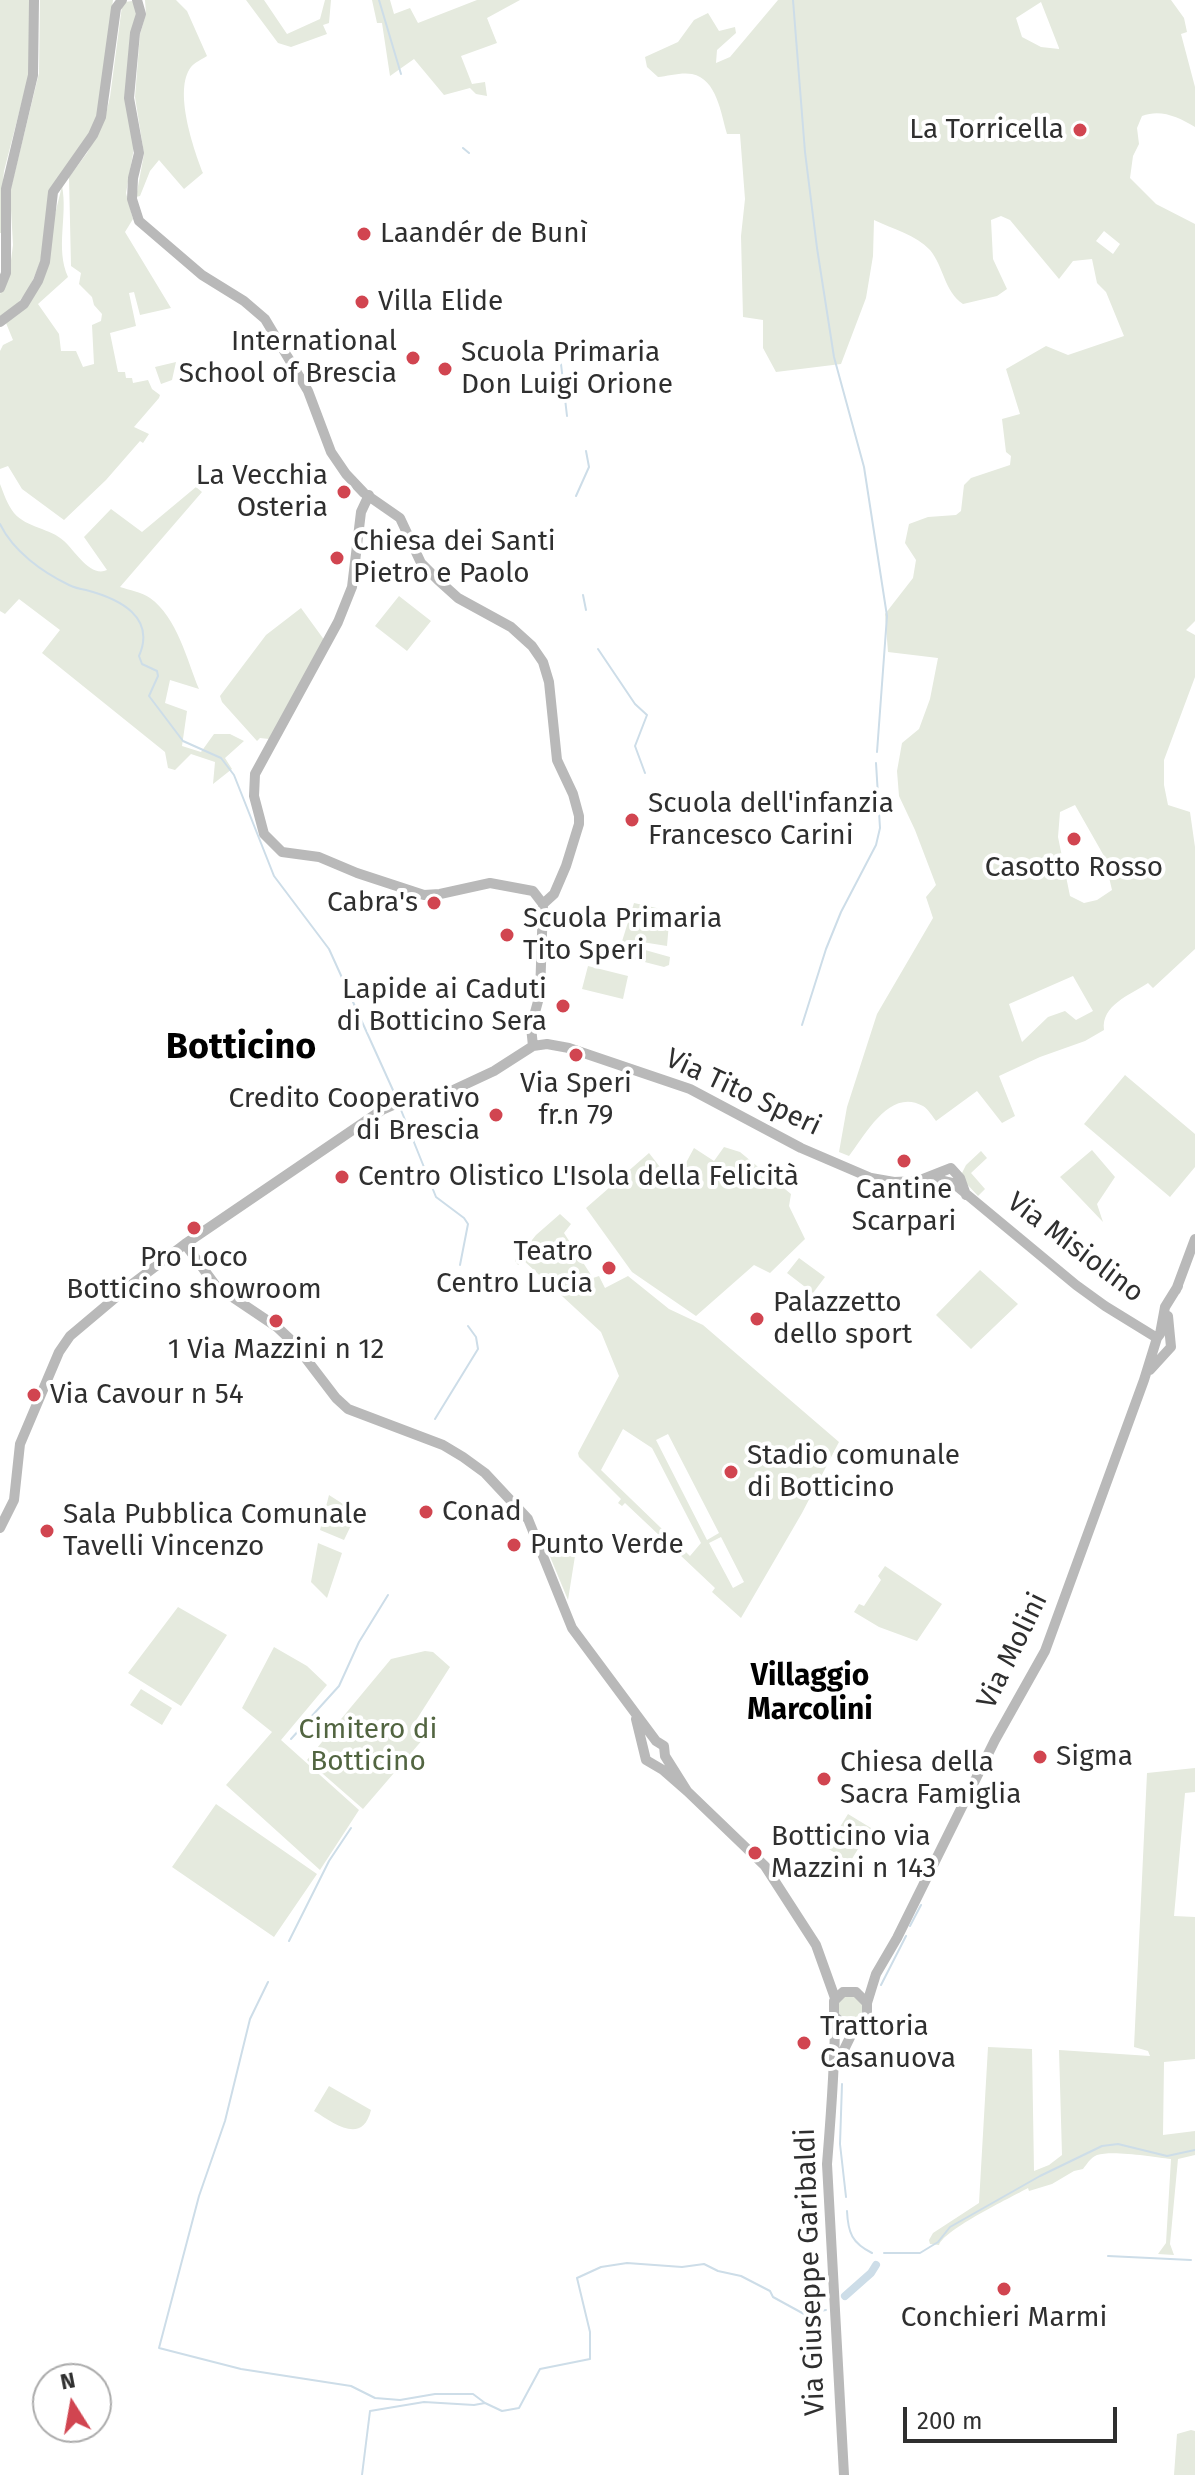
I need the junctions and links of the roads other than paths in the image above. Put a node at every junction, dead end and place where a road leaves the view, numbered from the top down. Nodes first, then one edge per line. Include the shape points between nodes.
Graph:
1 (34, 0) edge
2 (122, 0) edge
3 (137, 0) edge
4 (0, 288) edge
5 (0, 322) edge
6 (365, 492) junction
7 (543, 904) junction
8 (536, 1045) junction
9 (950, 1169) junction
10 (928, 1178) junction
11 (953, 1183) junction
12 (966, 1195) junction
13 (1195, 1239) edge
14 (185, 1244) junction
15 (1178, 1286) junction
16 (1161, 1321) junction
17 (1140, 1327) junction
18 (1161, 1342) junction
19 (0, 1528) edge
20 (635, 1713) junction
21 (656, 1741) junction
22 (644, 1747) junction
23 (665, 1756) junction
24 (654, 1764) junction
25 (687, 1791) junction
26 (876, 1974) junction
27 (830, 1980) junction
28 (850, 1990) junction
29 (835, 1998) junction
30 (867, 2003) junction
31 (835, 2018) junction
32 (856, 2025) junction
33 (835, 2067) junction
34 (844, 2475) edge

1 - 4 street via 33,75 8,175 6,273
2 - 5 street via 116,8 101,117 53,192 38,281 24,304
3 - 6 street via 141,14 129,98 139,153 131,190 136,215 202,275 265,319 308,391 331,452
6 - 7 street via 400,518 421,563 438,580 458,598 511,627 543,662 555,752 579,816 566,866 554,894
6 - 7 street via 352,587 257,767 253,788 264,834 282,852 319,857 412,892 440,894 490,883 533,891
7 - 8 street via 540,994 532,1022
8 - 10 street, Via Tito Speri via 569,1048 690,1089 863,1176 894,1182
8 - 14 street via 466,1085 390,1106
9 - 10 street, Via Tito Speri
9 - 11 street
9 - 12 street, Via Misiolino
10 - 11 street
11 - 12 street, Via Misiolino
12 - 17 street, Via Misiolino via 1076,1285
13 - 15 street, Via Molini
14 - 19 street via 70,1336 20,1444 14,1500
14 - 20 street via 216,1286 294,1343 348,1409 443,1445 485,1473 528,1519 572,1628
15 - 16 street, Via Molini
15 - 18 street, Via Molini
16 - 17 street
16 - 18 street, Via Molini
17 - 18 street, Via Misiolino
18 - 26 street, Via Molini via 1049,1642
20 - 21 street
20 - 22 street
21 - 22 street
21 - 23 street via 664,1746
22 - 24 street via 643,1756
23 - 24 street
23 - 25 street
24 - 25 street
25 - 27 street, Via Giuseppe Garibaldi via 772,1875 813,1939
26 - 28 street, Via Molini
26 - 30 street, Via Molini
27 - 28 street
27 - 29 street, Via Giuseppe Garibaldi
28 - 29 street
28 - 30 street
29 - 31 street, Via Giuseppe Garibaldi
30 - 32 street, Via Giuseppe Garibaldi via 867,2015
31 - 32 street
31 - 33 street, Via Giuseppe Garibaldi
32 - 33 street, Via Giuseppe Garibaldi
33 - 34 street, Via Giuseppe Garibaldi via 827,2164

